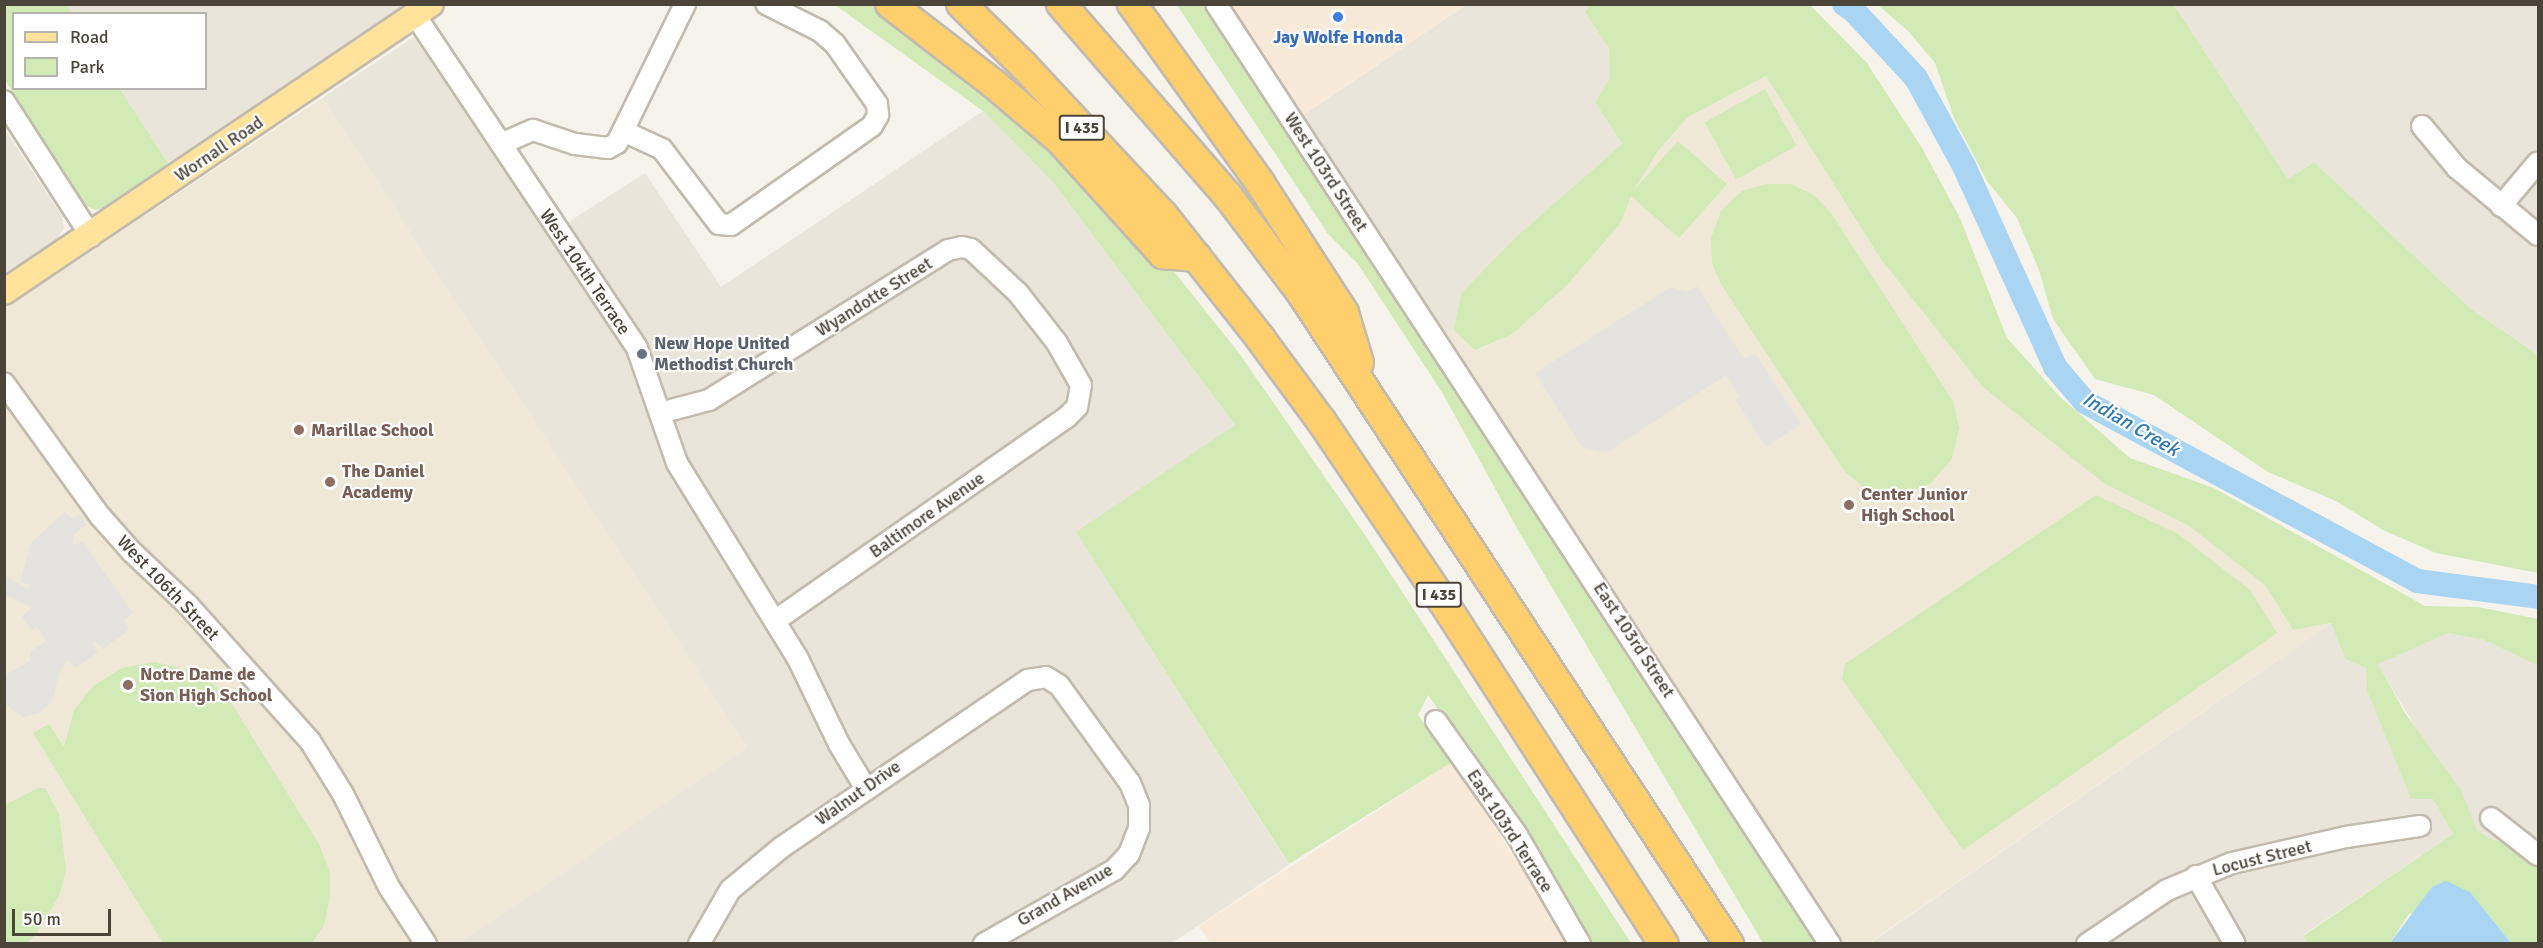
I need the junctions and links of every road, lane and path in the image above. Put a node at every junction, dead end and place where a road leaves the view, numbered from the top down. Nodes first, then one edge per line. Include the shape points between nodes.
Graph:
1 (686, 4) edge
2 (766, 4) edge
3 (890, 4) edge
4 (961, 4) edge
5 (1061, 4) edge
6 (1132, 4) edge
7 (1216, 4) edge
8 (423, 10) edge
9 (7, 111) edge
10 (2422, 126) dead end
11 (623, 131) junction
12 (501, 144) junction
13 (2538, 162) edge
14 (2501, 206) junction
15 (2538, 235) edge
16 (91, 236) junction
17 (962, 247) joint
18 (1197, 257) junction
19 (4, 292) edge
20 (1436, 339) joint
21 (4, 383) edge
22 (1367, 391) junction
23 (660, 413) junction
24 (775, 621) junction
25 (1436, 721) dead end
26 (865, 787) junction
27 (2491, 818) dead end
28 (2420, 826) dead end
29 (1136, 838) joint
30 (2538, 855) edge
31 (2196, 876) junction
32 (426, 944) edge
33 (699, 944) edge
34 (984, 944) edge
35 (1580, 944) edge
36 (1664, 944) edge
37 (1729, 944) edge
38 (1830, 944) edge
39 (2087, 944) edge
40 (2235, 944) edge

1 - 11 street
2 - 11 street via 820,31 835,44 877,104 878,115 872,126 731,225 719,224 662,148
3 - 18 highway via 1060,140 1163,254
4 - 18 highway, I 435 via 1098,144
5 - 22 highway, I 435 via 1228,196 1302,294
6 - 22 highway via 1260,183 1344,313
7 - 20 street, West 103rd Street
8 - 12 street, West 104th Terrace
8 - 16 main road, Wornall Road
9 - 16 street
10 - 14 street via 2457,168
11 - 12 street via 617,143 608,148 575,144 533,130
12 - 23 street, West 104th Terrace via 637,348
13 - 14 street
14 - 15 street
16 - 19 main road, Wornall Road
17 - 23 street, Wyandotte Street via 948,250 709,400
17 - 24 street, Baltimore Avenue via 971,249 1018,293 1057,342 1081,385 1077,407
18 - 36 highway, I 435 via 1322,422 1513,707
20 - 38 street, East 103rd Street
21 - 32 street, West 106th Street via 119,538 188,605 310,741 343,794 389,887
22 - 37 highway, I 435
23 - 24 street, West 104th Terrace via 676,463
24 - 26 street, West 104th Terrace
25 - 35 street, East 103rd Terrace via 1517,835
26 - 29 street, Walnut Drive via 1028,680 1046,677 1059,686 1130,783 1139,805
26 - 33 street, Walnut Drive via 730,890
27 - 30 street
28 - 31 street, Locust Street via 2346,837 2232,862
29 - 34 street, Grand Avenue via 1129,854 1114,870
31 - 39 street, Locust Street via 2167,890
31 - 40 street

